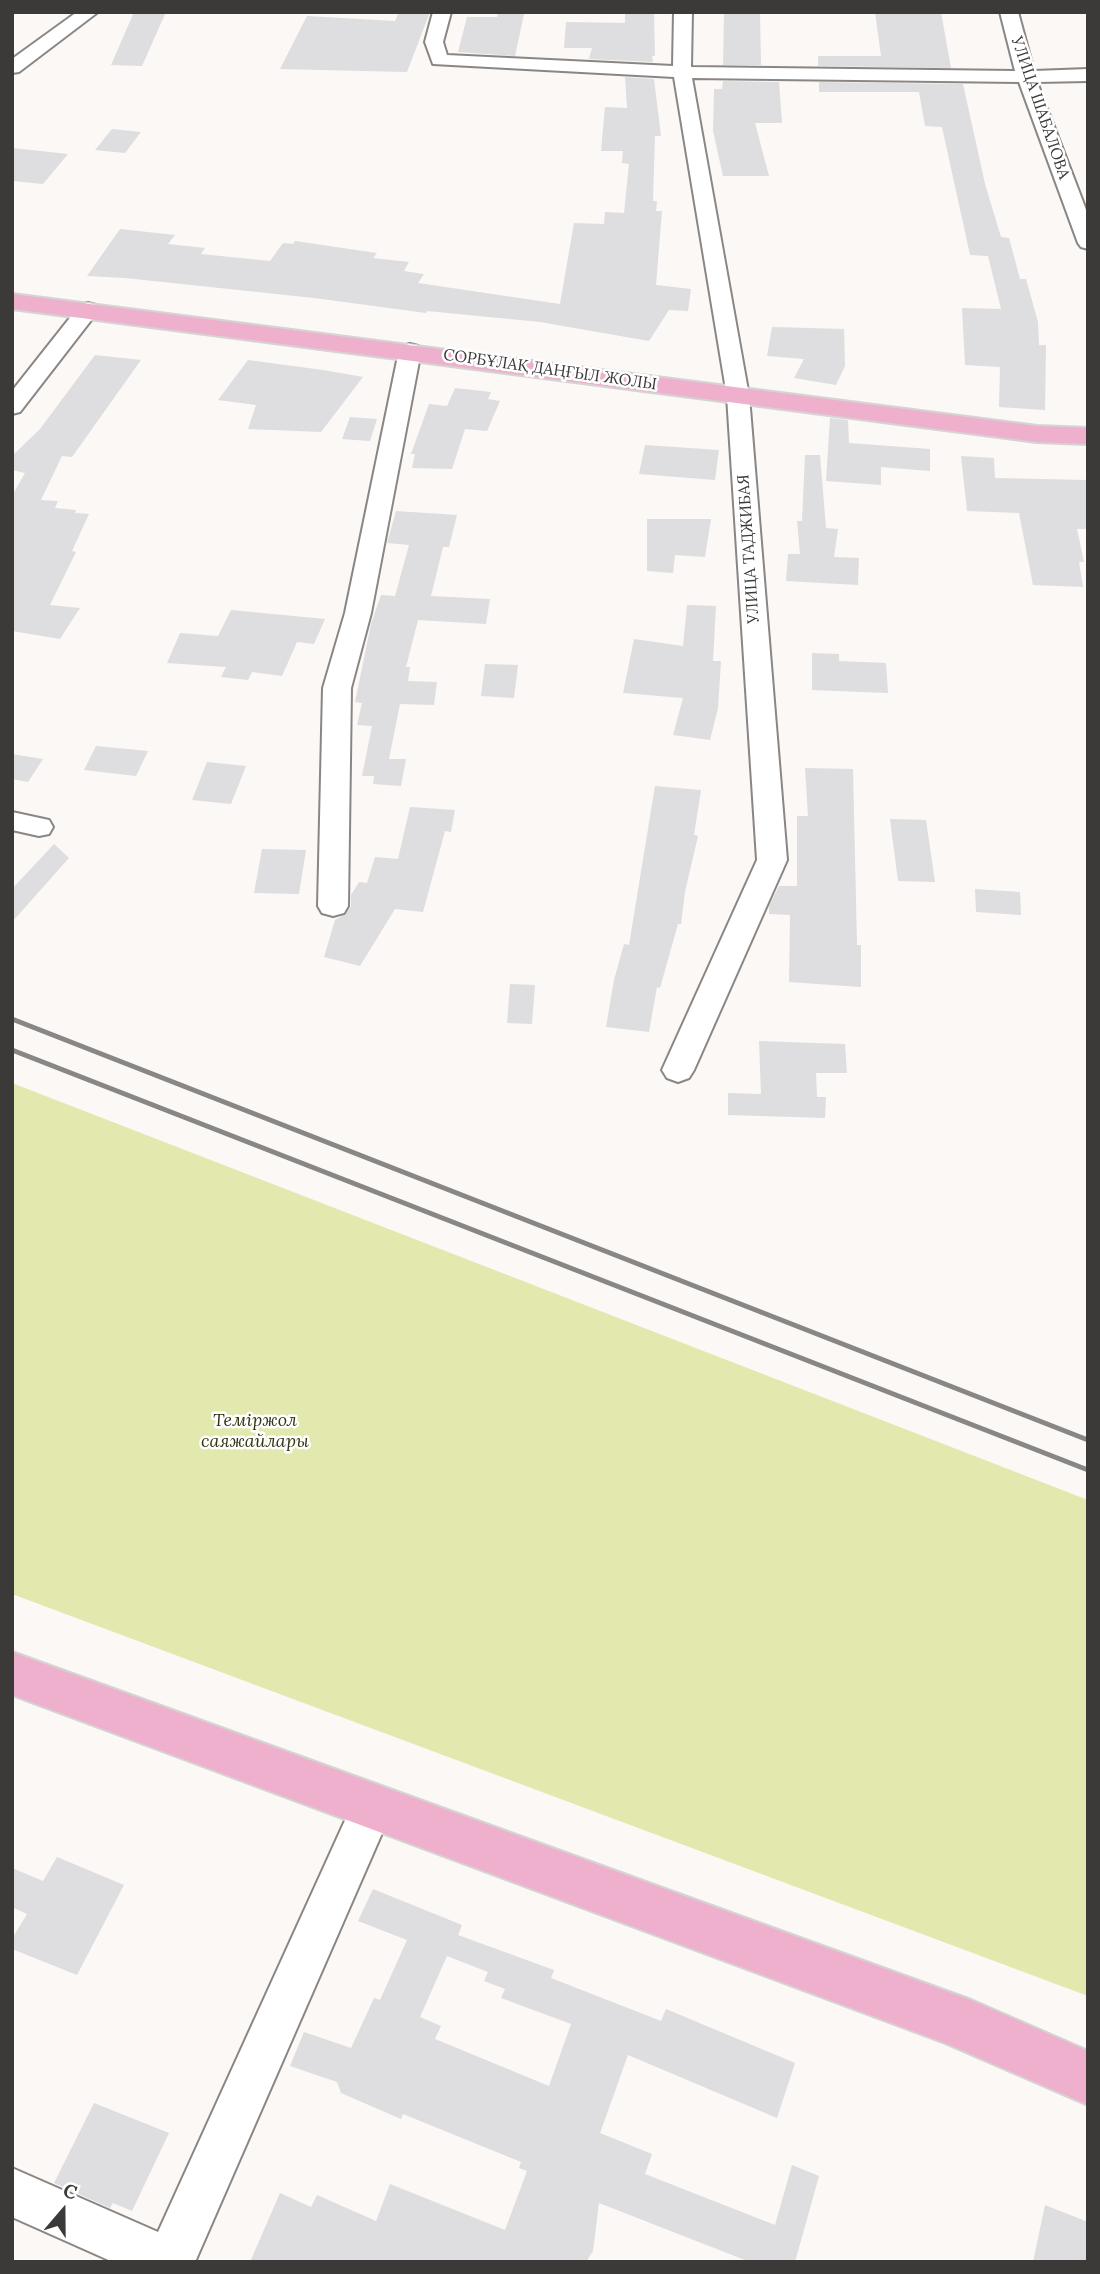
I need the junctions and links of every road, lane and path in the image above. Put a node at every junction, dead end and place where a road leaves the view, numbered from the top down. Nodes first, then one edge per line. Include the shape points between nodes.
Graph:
1 (89, 12) edge
2 (442, 12) edge
3 (682, 12) edge
4 (1009, 12) edge
5 (12, 68) edge
6 (682, 72) junction
7 (1088, 75) edge
8 (1026, 77) junction
9 (1088, 243) edge
10 (12, 300) edge
11 (88, 310) junction
12 (410, 351) junction
13 (738, 396) junction
14 (12, 407) edge
15 (1088, 436) edge
16 (333, 906) dead end
17 (678, 1070) dead end
18 (12, 1673) edge
19 (372, 1808) junction
20 (1088, 2078) edge
21 (12, 2192) edge
22 (170, 2262) edge

1 - 5 street
2 - 6 street via 434,42 439,60
3 - 6 street, УЛИЦА ТАДЖИБАЯ
4 - 8 street, УЛИЦА ШАБАЛОВА
6 - 8 street
6 - 13 street, УЛИЦА ТАДЖИБАЯ
7 - 8 street
8 - 9 street, УЛИЦА ШАБАЛОВА
10 - 11 main road, СОРБҰЛАҚ ДАҢҒЫЛ ЖОЛЫ
11 - 12 main road, СОРБҰЛАҚ ДАҢҒЫЛ ЖОЛЫ
11 - 14 street
12 - 13 main road, СОРБҰЛАҚ ДАҢҒЫЛ ЖОЛЫ
12 - 16 street via 358,613 337,688
13 - 15 main road, СОРБҰЛАҚ ДАҢҒЫЛ ЖОЛЫ via 1037,434
13 - 17 street, УЛИЦА ТАДЖИБАЯ via 772,860
18 - 19 main road
19 - 20 main road via 952,2019
19 - 22 street
21 - 22 street

